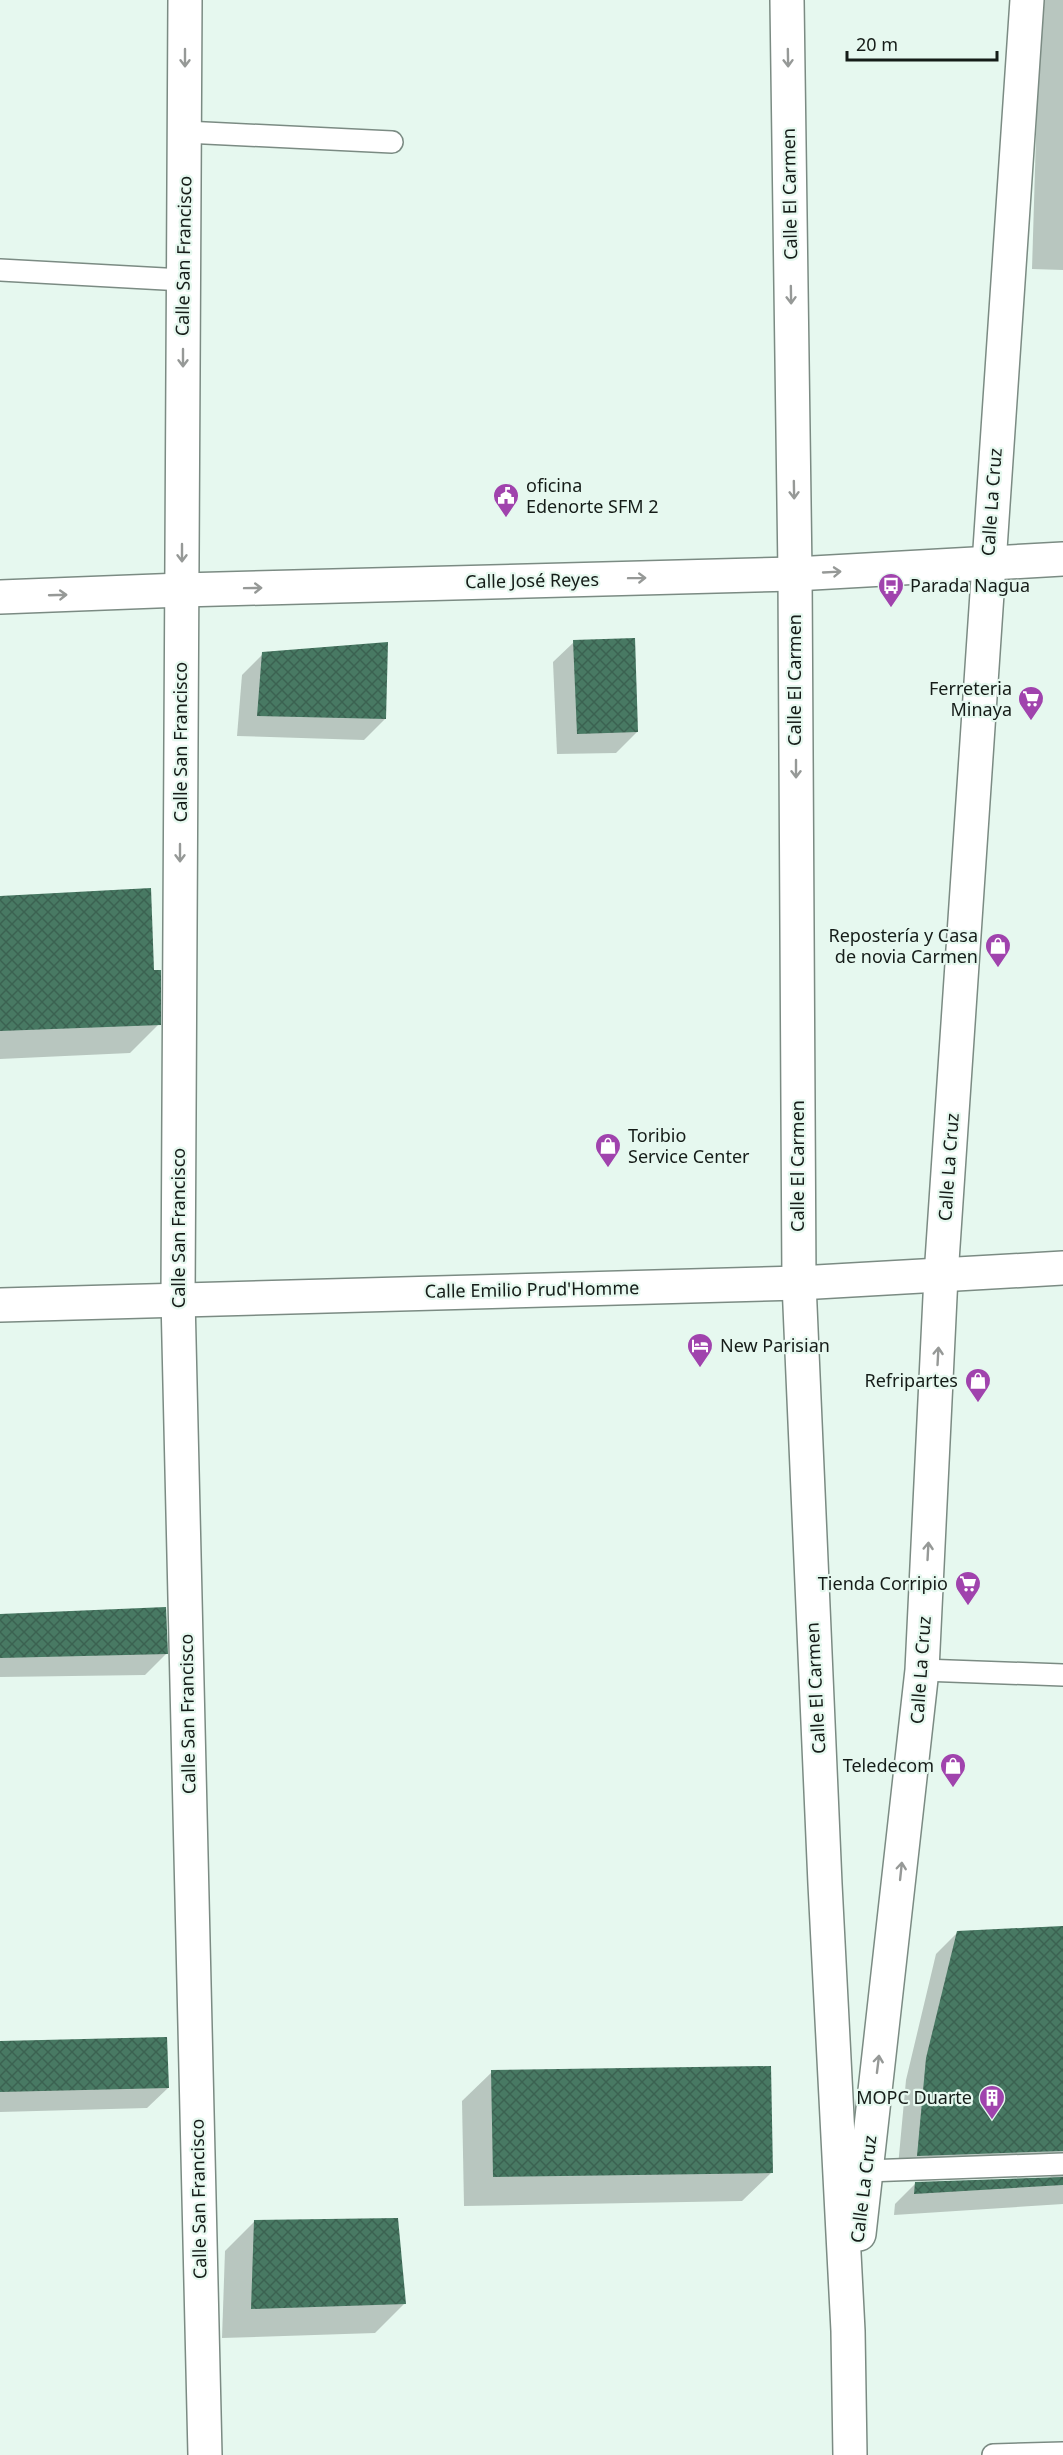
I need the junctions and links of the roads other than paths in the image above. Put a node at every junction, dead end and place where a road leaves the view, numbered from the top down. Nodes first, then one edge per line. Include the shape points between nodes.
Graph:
1 (185, 0) edge
2 (787, 0) edge
3 (1027, 0) edge
4 (186, 132) junction
5 (392, 142) dead end
6 (0, 270) edge
7 (183, 280) junction
8 (1063, 559) edge
9 (988, 562) junction
10 (795, 574) junction
11 (182, 590) junction
12 (0, 597) edge
13 (1063, 1268) edge
14 (942, 1276) junction
15 (799, 1283) junction
16 (178, 1298) junction
17 (0, 1305) edge
18 (922, 1670) junction
19 (1063, 1675) edge
20 (1063, 2164) edge
21 (866, 2171) junction
22 (848, 2331) junction
23 (1063, 2453) edge
24 (206, 2455) edge
25 (850, 2455) edge
26 (993, 2455) edge

1 -> 4 main road, Calle San Francisco
2 -> 10 main road, Calle El Carmen
3 - 9 main road, Calle La Cruz
4 - 5 lane
4 - 7 main road, Calle San Francisco
6 - 7 lane
7 -> 11 main road, Calle San Francisco
8 - 9 main road, Calle José Reyes
10 -> 9 main road, Calle José Reyes
9 - 14 main road, Calle La Cruz
11 -> 10 main road, Calle José Reyes
10 -> 15 main road, Calle El Carmen
12 -> 11 main road, Calle José Reyes
11 -> 16 main road, Calle San Francisco
13 - 14 main road, Calle Emilio Prud'Homme
14 - 15 main road, Calle Emilio Prud'Homme
18 -> 14 main road, Calle La Cruz
15 - 16 main road, Calle Emilio Prud'Homme
15 - 22 main road, Calle El Carmen
16 - 17 main road, Calle Emilio Prud'Homme
16 - 24 main road, Calle San Francisco
18 - 19 lane
21 -> 18 main road, Calle La Cruz
20 - 21 lane
21 - 22 main road, Calle La Cruz
22 - 25 main road
23 - 26 lane

